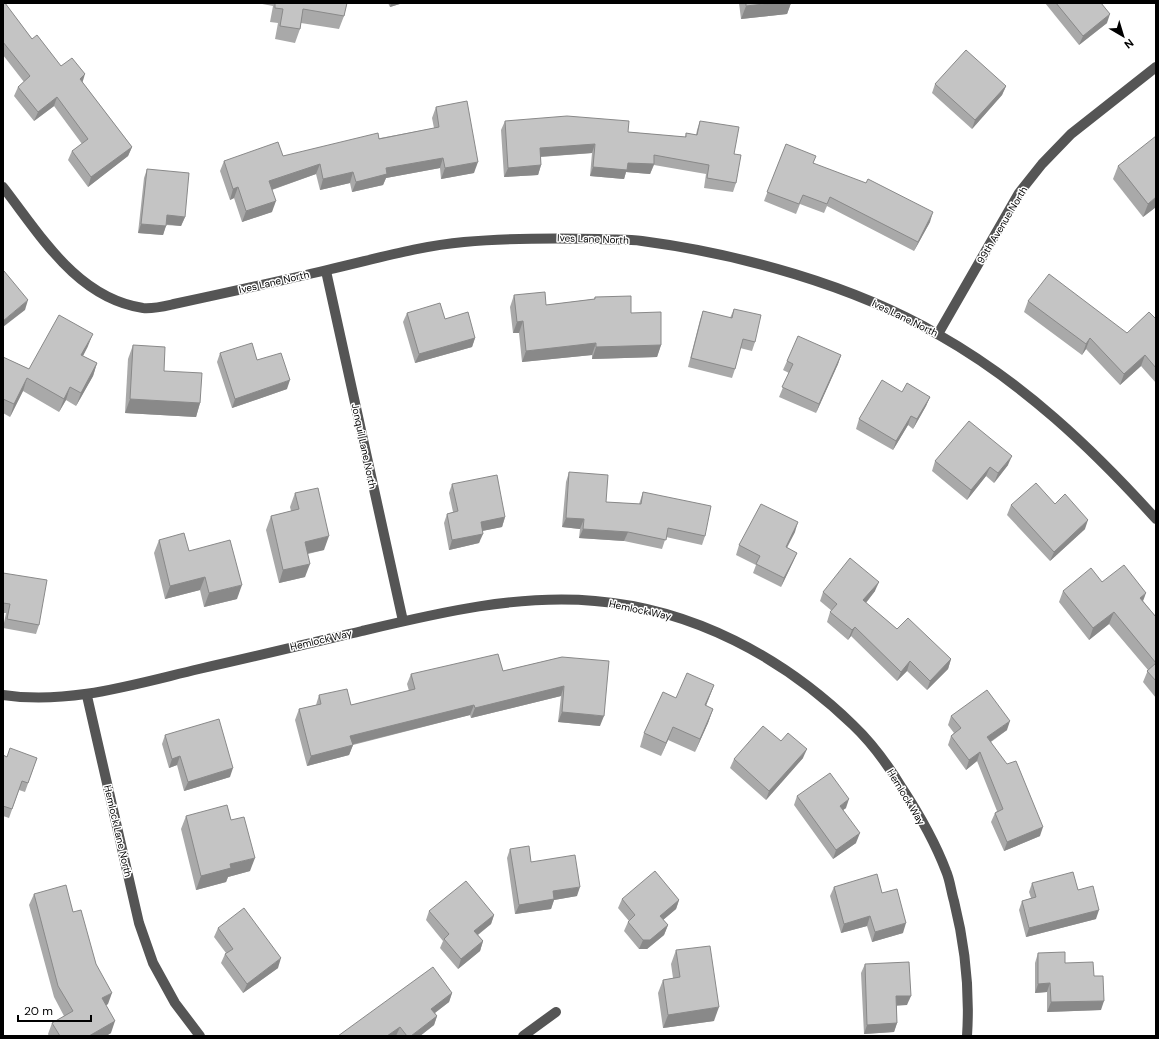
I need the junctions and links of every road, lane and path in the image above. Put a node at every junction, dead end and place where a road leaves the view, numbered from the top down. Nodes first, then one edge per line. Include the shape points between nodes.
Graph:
1 (1156, 67) edge
2 (3, 187) edge
3 (326, 270) junction
4 (938, 334) junction
5 (1156, 519) edge
6 (403, 621) junction
7 (3, 695) edge
8 (87, 696) junction
9 (556, 1012) dead end
10 (200, 1036) edge
11 (523, 1036) edge
12 (967, 1036) edge

1 - 4 street, 99th Avenue North via 1071,134 1042,164 1019,193
2 - 3 street, Ives Lane North via 61,262 85,284 112,300 145,308 174,304
3 - 4 street, Ives Lane North via 384,256 462,242 554,238 640,241 724,256 805,278 879,304
3 - 6 street, Jonquil Lane North
4 - 5 street, Ives Lane North via 1015,386 1067,428 1112,470
6 - 8 street, Hemlock Way
6 - 12 street, Hemlock Way via 462,609 530,600 596,601 669,615 724,635 782,666 834,706 864,735 883,757 916,810 946,872 963,936 969,1004
7 - 8 street
8 - 10 street, Hemlock Lane North via 139,924 153,963 175,1003
9 - 11 street

